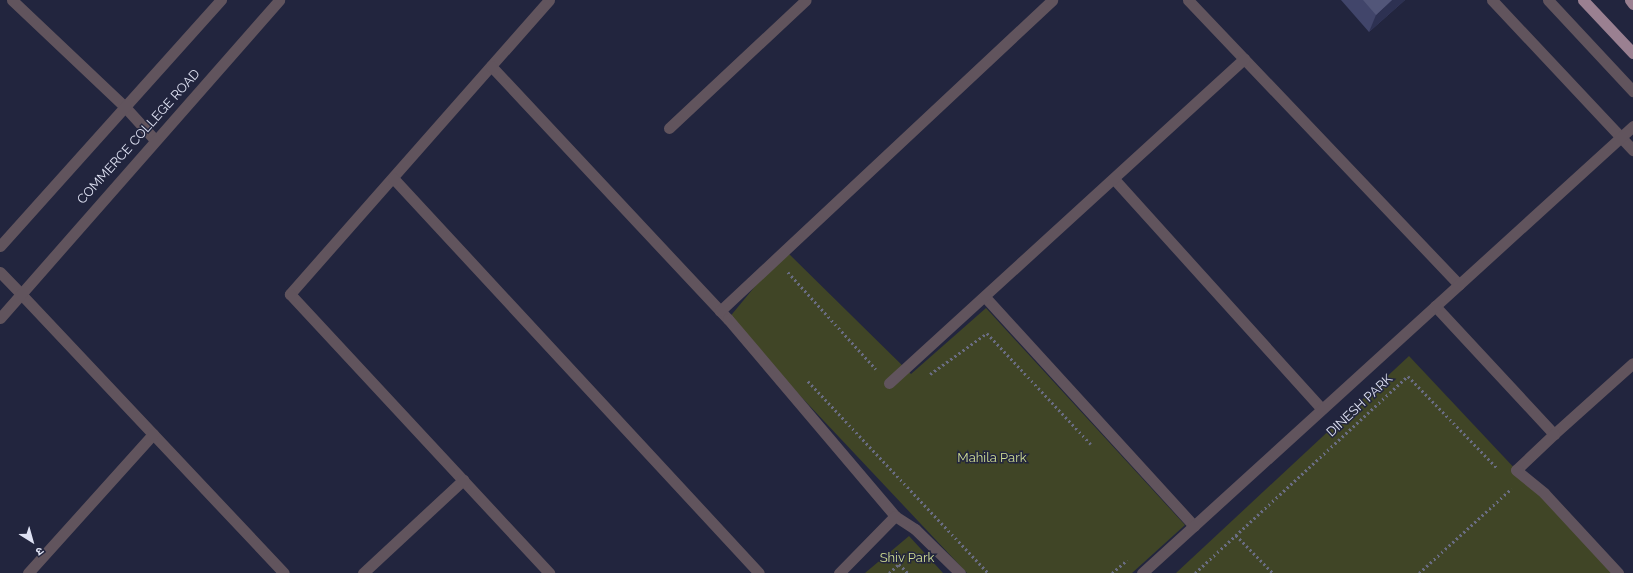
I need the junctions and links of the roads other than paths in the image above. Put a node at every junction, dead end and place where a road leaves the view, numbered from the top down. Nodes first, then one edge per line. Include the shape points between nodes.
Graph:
1 (12, 0) edge
2 (221, 0) edge
3 (279, 0) edge
4 (549, 0) edge
5 (806, 0) edge
6 (1052, 0) edge
7 (1188, 0) edge
8 (1492, 0) edge
9 (1548, 0) edge
10 (1583, 0) edge
11 (1630, 0) edge
12 (1633, 4) edge
13 (1633, 53) edge
14 (1244, 59) junction
15 (491, 66) junction
16 (1633, 91) edge
17 (125, 107) junction
18 (1633, 126) edge
19 (669, 128) dead end
20 (1621, 137) junction
21 (154, 140) junction
22 (1633, 150) edge
23 (393, 178) junction
24 (1114, 179) junction
25 (0, 246) edge
26 (0, 272) edge
27 (1458, 285) junction
28 (21, 294) junction
29 (985, 297) junction
30 (1435, 306) junction
31 (720, 311) junction
32 (0, 318) edge
33 (1633, 363) edge
34 (889, 383) road end
35 (1322, 409) junction
36 (153, 434) junction
37 (1554, 434) junction
38 (463, 480) junction
39 (895, 516) junction
40 (1194, 526) junction
41 (34, 571) edge
42 (284, 573) edge
43 (363, 573) edge
44 (549, 573) edge
45 (759, 573) edge
46 (839, 573) edge
47 (960, 573) edge
48 (1142, 573) edge
49 (1618, 573) edge

1 - 17 street
2 - 17 street
3 - 21 street, COMMERCE COLLEGE ROAD
4 - 15 street
5 - 19 street
6 - 31 street
7 - 14 street
8 - 20 street
9 - 16 street
10 - 13 main road
11 - 12 main road
14 - 24 street
14 - 27 street
15 - 23 street
15 - 31 street
17 - 21 street
17 - 25 street
18 - 20 street
20 - 22 street
20 - 27 street
21 - 28 street, COMMERCE COLLEGE ROAD
23 - 38 street via 290,294
23 - 45 street
24 - 29 street
24 - 35 street
26 - 28 street
27 - 30 street
28 - 32 street, COMMERCE COLLEGE ROAD
28 - 36 street
29 - 34 street
29 - 40 street
30 - 35 street
30 - 37 street
31 - 39 street
33 - 37 street
35 - 40 street
36 - 41 street
36 - 42 street
37 - 49 street via 1516,470 1544,493
38 - 43 street
38 - 44 street
39 - 46 street
39 - 47 street via 915,529
40 - 48 street

